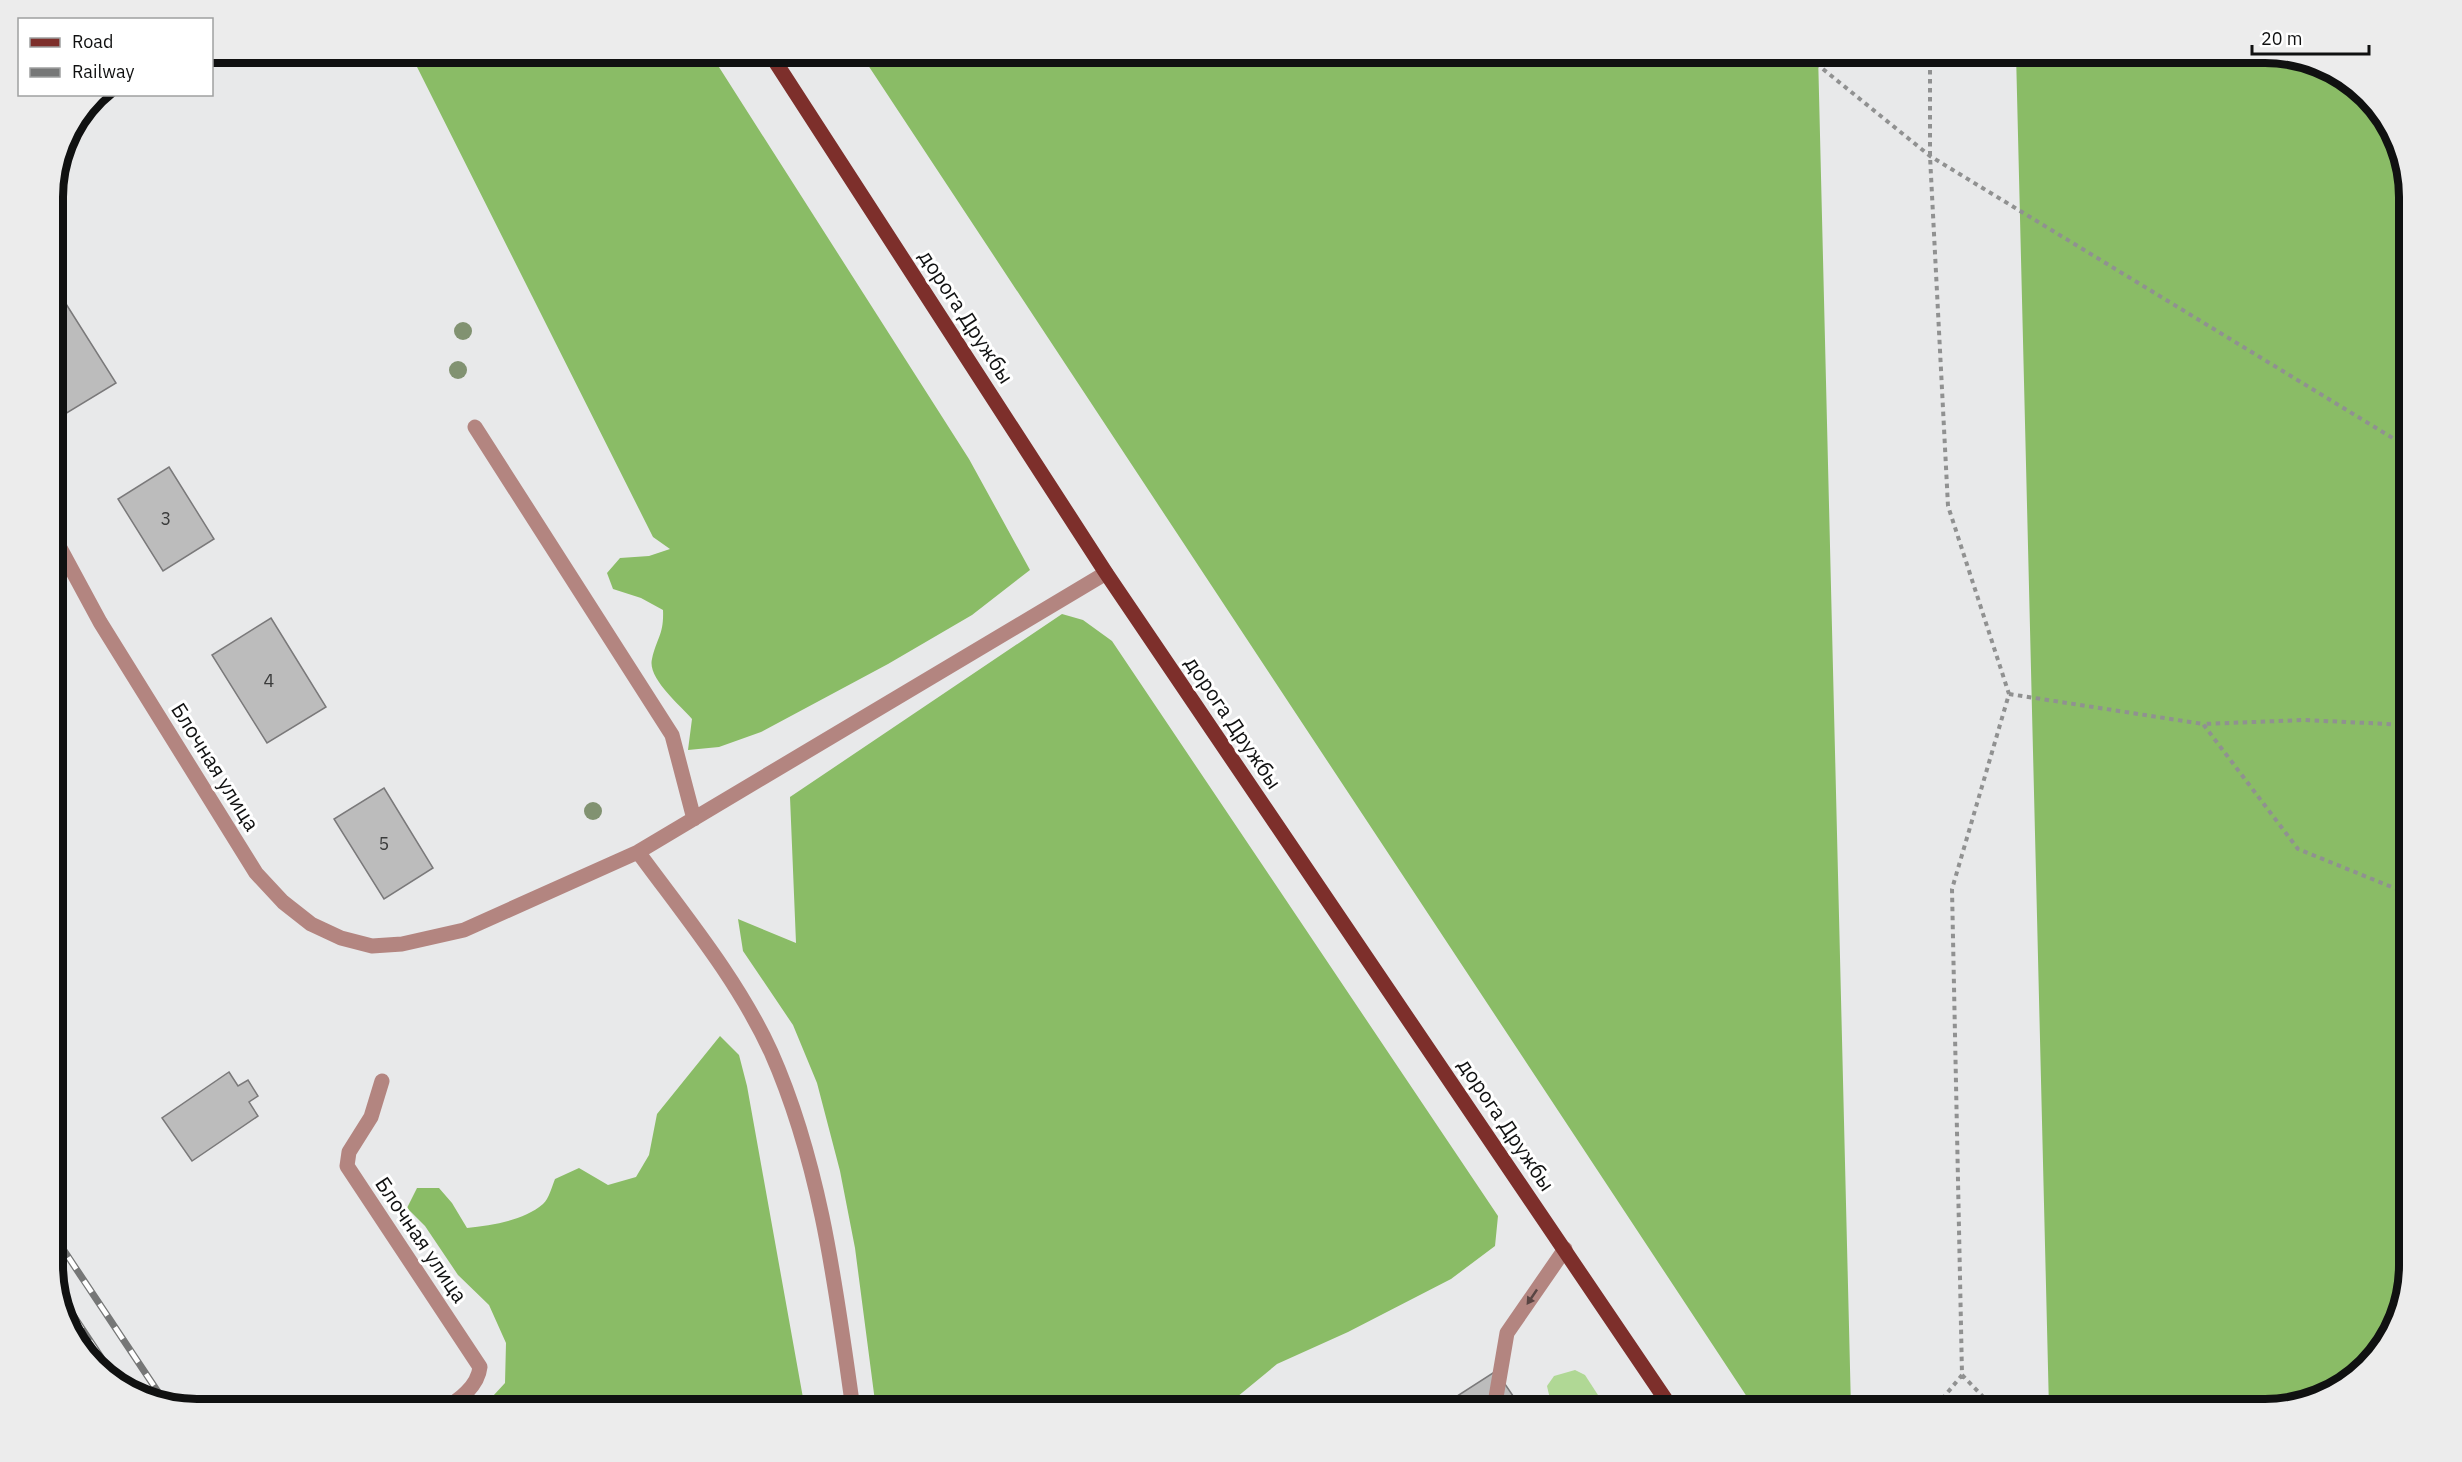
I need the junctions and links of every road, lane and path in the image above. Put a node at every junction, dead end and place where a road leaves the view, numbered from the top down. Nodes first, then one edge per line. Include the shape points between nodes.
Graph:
1 (776, 63) edge
2 (1816, 63) edge
3 (1930, 63) edge
4 (1930, 156) junction
5 (476, 427) dead end
6 (2399, 442) edge
7 (63, 554) edge
8 (1106, 573) junction
9 (2009, 694) junction
10 (2203, 724) junction
11 (2399, 725) edge
12 (694, 819) junction
13 (638, 852) junction
14 (2399, 890) edge
15 (382, 1081) dead end
16 (1565, 1249) junction
17 (1962, 1375) junction
18 (458, 1399) edge
19 (852, 1399) edge
20 (1496, 1399) edge
21 (1665, 1399) edge
22 (1943, 1399) edge
23 (1985, 1399) edge

1 - 8 main road, дорога Дружбы
2 - 4 path
3 - 4 path
4 - 6 path
4 - 9 path via 1948,506
5 - 12 street via 672,735
7 - 13 street, Блочная улица via 100,622 256,873 311,924 372,946 402,944 464,930
8 - 12 street, Блочная улица
8 - 16 main road, дорога Дружбы
9 - 10 path
9 - 17 path via 1952,889
10 - 11 path via 2304,720
10 - 14 path via 2298,849
12 - 13 street, Блочная улица
13 - 19 street via 713,953 771,1052 807,1152 822,1215
15 - 18 street, Блочная улица via 371,1117 348,1152 347,1166 480,1367 474,1383
16 -> 20 street via 1507,1333
16 - 21 main road, дорога Дружбы
17 - 22 path
17 - 23 path

